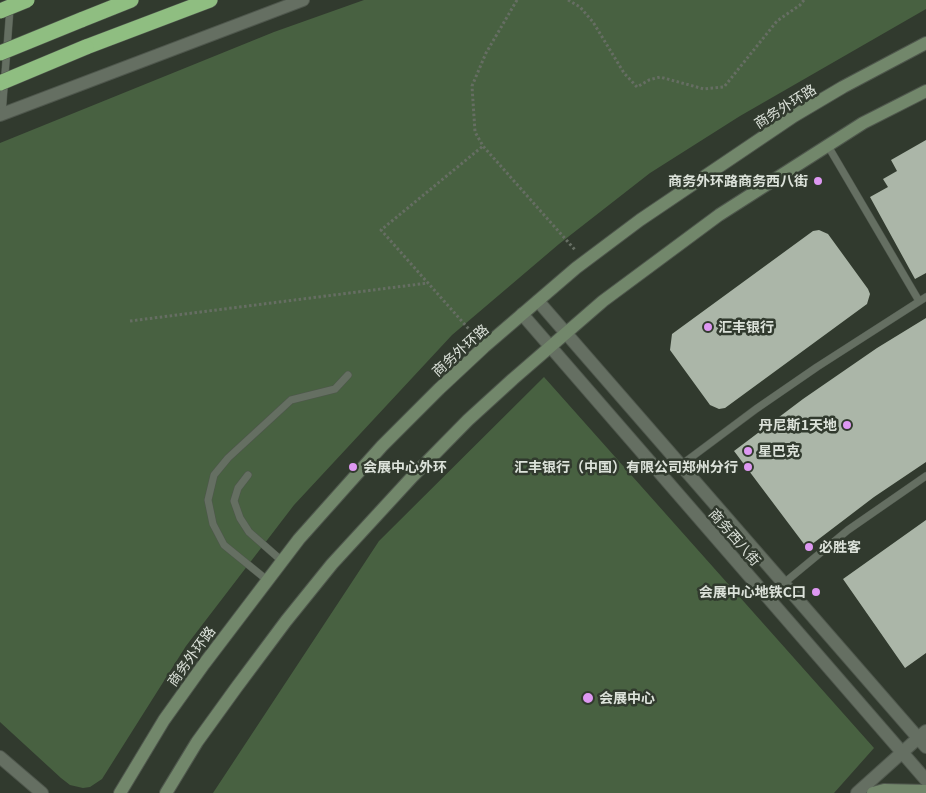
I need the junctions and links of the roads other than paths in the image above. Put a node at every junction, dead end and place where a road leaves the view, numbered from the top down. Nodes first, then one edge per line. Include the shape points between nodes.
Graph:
1 (11, 0) edge
2 (27, 0) edge
3 (131, 0) edge
4 (210, 0) edge
5 (303, 0) edge
6 (0, 10) edge
7 (926, 43) edge
8 (0, 53) edge
9 (0, 83) edge
10 (926, 91) edge
11 (1, 114) edge
12 (828, 146) junction
13 (926, 297) edge
14 (538, 300) junction
15 (919, 301) junction
16 (522, 314) junction
17 (566, 333) junction
18 (550, 347) junction
19 (348, 375) dead end
20 (681, 465) junction
21 (248, 475) dead end
22 (926, 476) edge
23 (282, 561) junction
24 (267, 580) junction
25 (784, 583) junction
26 (923, 739) edge
27 (902, 752) junction
28 (0, 757) edge
29 (926, 780) edge
30 (926, 791) edge
31 (42, 793) edge
32 (120, 793) edge
33 (166, 793) edge
34 (856, 793) edge
35 (873, 793) edge

1 - 11 lane
2 - 6 highway, bridge
3 - 8 highway, bridge
4 - 9 highway, bridge
5 - 11 street
7 - 14 street, 商务外环路 via 794,116 640,220
10 - 12 street via 863,123
12 - 15 lane
12 - 17 street via 719,215
13 - 15 lane
14 - 16 street, 商务外环路
14 - 17 street, 商务西八街
15 - 20 lane via 802,377
16 - 18 street, 商务西八街
16 - 23 street, 商务外环路 via 382,446
17 - 18 street
17 - 20 street, 商务西八街
18 - 27 street, 商务西八街
18 - 33 street via 468,420 332,564 230,696
19 - 24 lane via 336,389 291,400 214,475 208,500 213,524 224,545
20 - 25 street, 商务西八街
21 - 23 lane via 238,488 234,501 240,518 249,532
22 - 25 lane via 848,530
23 - 24 street, 商务外环路
24 - 32 street, 商务外环路 via 164,720
25 - 26 street, 商务西八街
26 - 27 street
27 - 29 street, 商务西八街
27 - 34 street
28 - 31 street
30 - 35 street via 884,790

